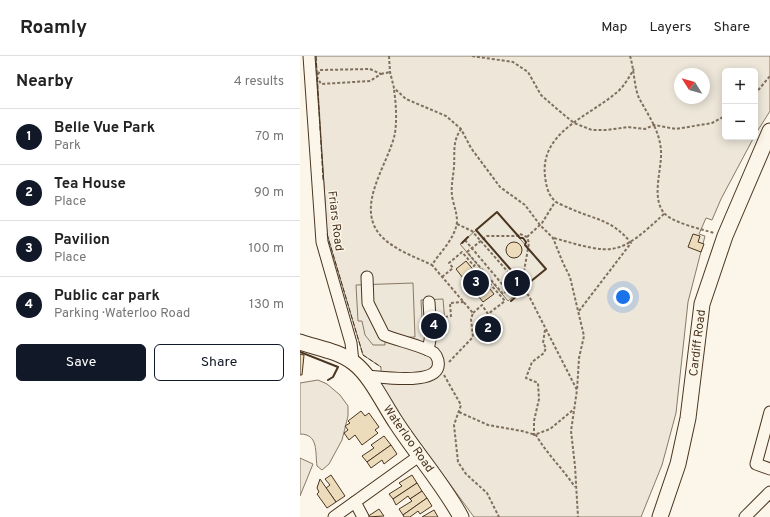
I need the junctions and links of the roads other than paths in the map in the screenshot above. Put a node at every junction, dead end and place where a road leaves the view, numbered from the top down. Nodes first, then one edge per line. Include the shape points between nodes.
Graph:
1 (309, 56) edge
2 (770, 131) edge
3 (770, 147) edge
4 (753, 174) junction
5 (367, 277) dead end
6 (429, 302) dead end
7 (300, 342) edge
8 (428, 350) junction
9 (354, 362) junction
10 (367, 376) junction
11 (770, 412) edge
12 (419, 456) junction
13 (770, 469) edge
14 (770, 492) edge
15 (355, 502) junction
16 (334, 517) edge
17 (363, 517) edge
18 (461, 517) edge
19 (660, 517) edge
20 (745, 517) edge

1 - 9 street, Friars Road via 322,242
2 - 4 main road, Cardiff Road
3 - 4 main road, Cardiff Road
4 - 19 main road, Cardiff Road via 725,236 702,304 688,418 678,464
5 - 8 street via 368,303 384,335
6 - 8 street via 431,336
7 - 9 main road via 341,355
8 - 10 street via 435,354 439,363 437,371 432,376
9 - 10 main road, Waterloo Road
10 - 12 main road, Waterloo Road
11 - 13 street via 756,464
12 - 15 street
12 - 18 main road, Waterloo Road
14 - 20 street
15 - 16 street
15 - 17 street

